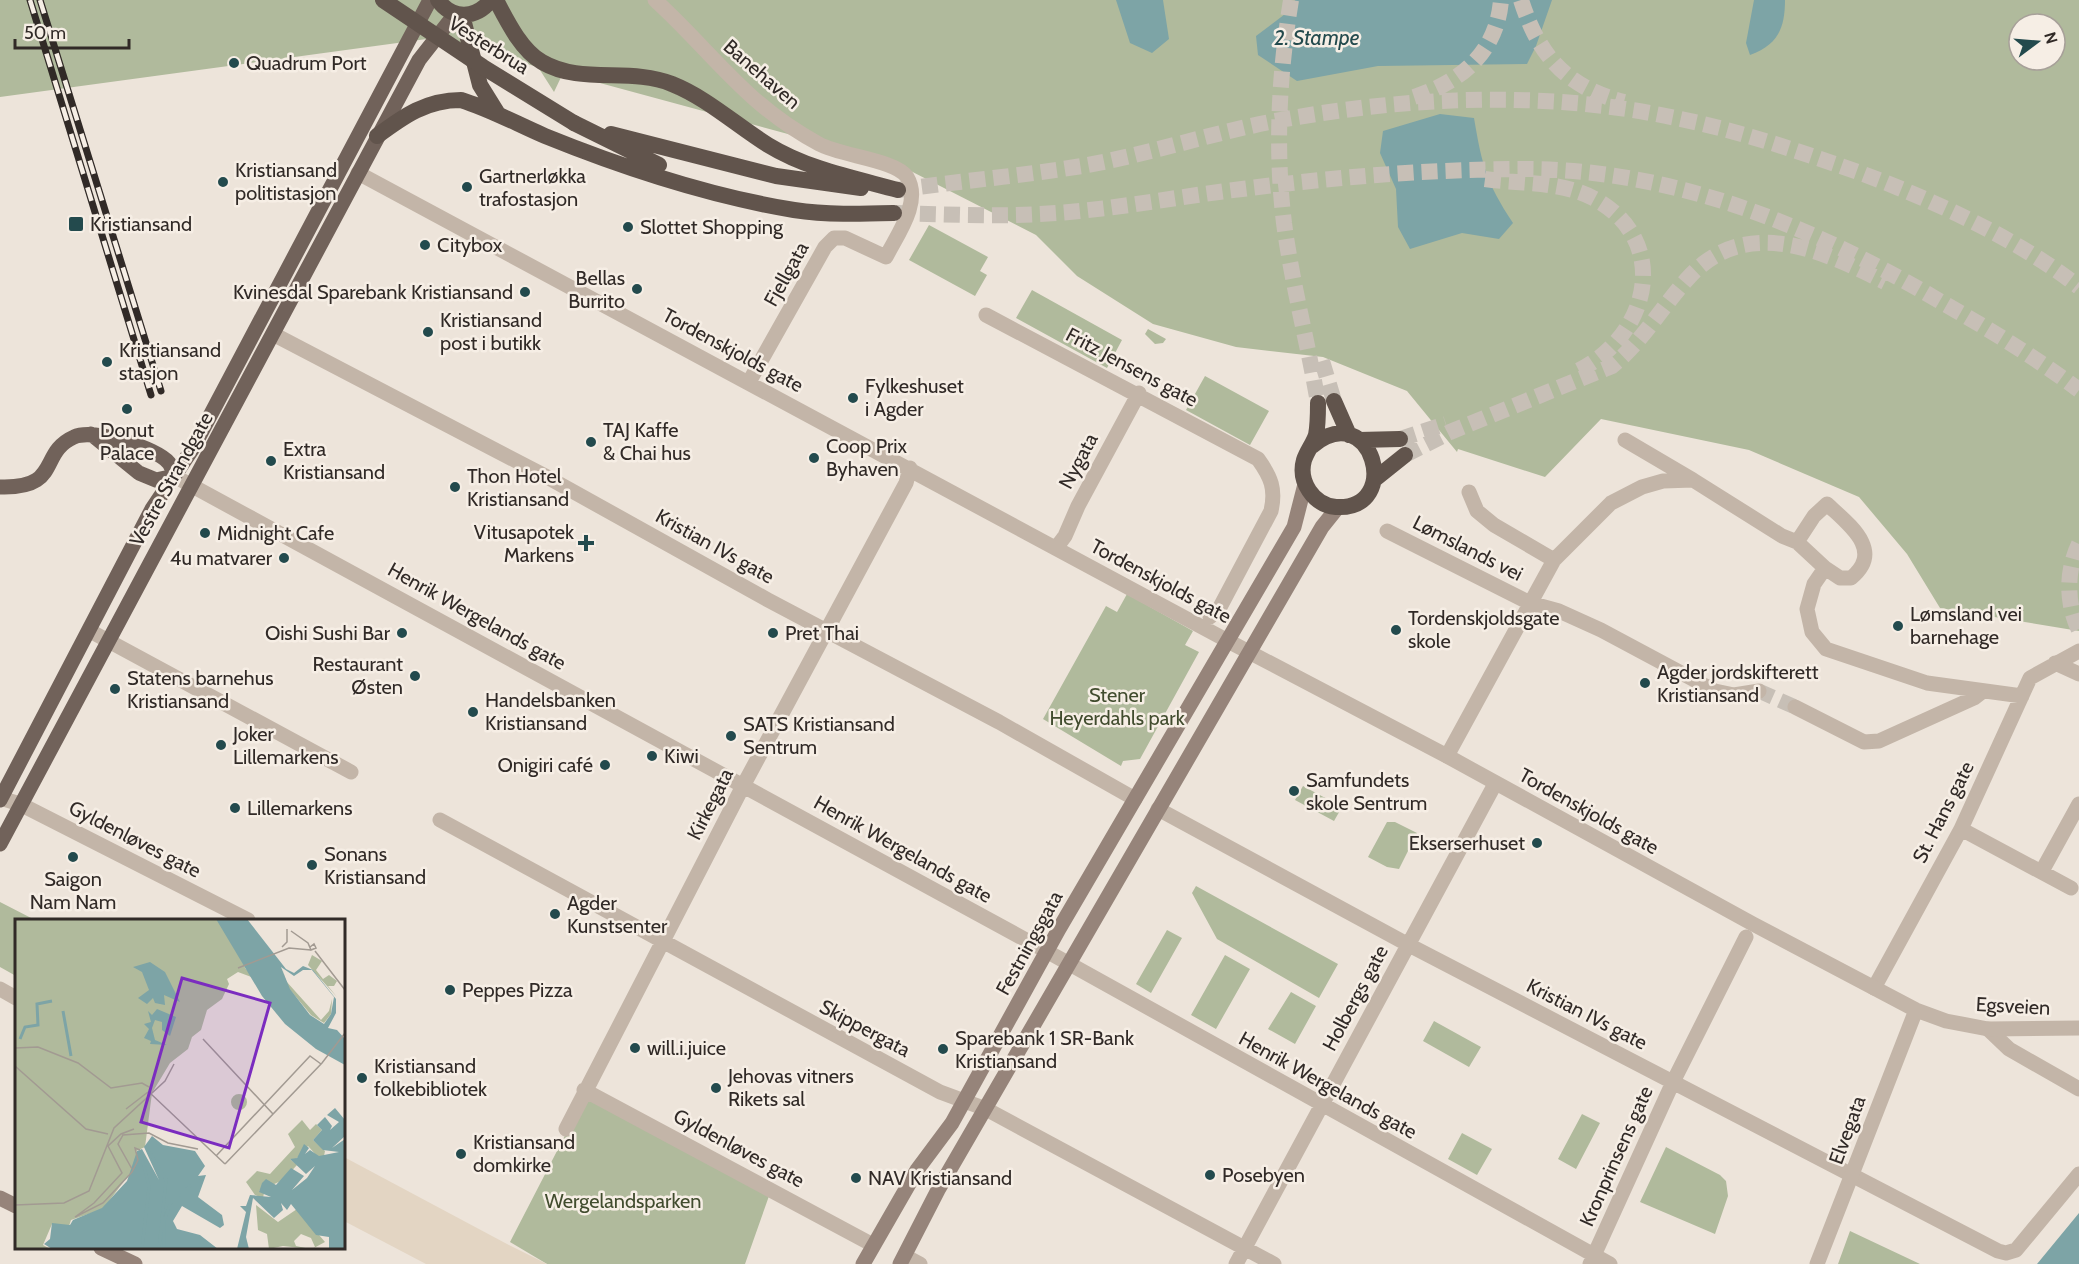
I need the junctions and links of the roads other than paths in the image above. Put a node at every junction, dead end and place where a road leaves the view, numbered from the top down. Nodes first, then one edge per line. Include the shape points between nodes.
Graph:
1 (383, 0) edge
2 (430, 0) edge
3 (438, 0) edge
4 (490, 0) edge
5 (496, 0) edge
6 (655, 0) edge
7 (459, 14) junction
8 (498, 114) junction
9 (574, 123) junction
10 (377, 136) junction
11 (358, 173) junction
12 (886, 257) joint
13 (986, 315) dead end
14 (273, 334) junction
15 (749, 382) junction
16 (1139, 393) junction
17 (91, 434) junction
18 (1354, 438) junction
19 (1625, 440) dead end
20 (1312, 446) junction
21 (910, 468) junction
22 (174, 476) junction
23 (1375, 479) junction
24 (1693, 480) junction
25 (1305, 484) junction
26 (191, 486) junction
27 (0, 487) edge
28 (1469, 492) dead end
29 (1338, 507) junction
30 (1387, 531) dead end
31 (1797, 542) junction
32 (1056, 548) junction
33 (1554, 560) junction
34 (1825, 568) junction
35 (1530, 603) junction
36 (1210, 617) dead end
37 (90, 631) junction
38 (825, 631) junction
39 (1228, 640) junction
40 (107, 641) junction
41 (1248, 651) junction
42 (2079, 651) edge
43 (2055, 663) junction
44 (2079, 674) edge
45 (1759, 691) tunnel mouth
46 (1983, 691) junction
47 (2022, 696) junction
48 (1795, 707) tunnel mouth
49 (1447, 756) junction
50 (351, 772) dead end
51 (1495, 784) junction
52 (743, 786) junction
53 (0, 799) edge
54 (1135, 799) junction
55 (20, 804) junction
56 (2079, 804) edge
57 (1158, 809) junction
58 (440, 820) dead end
59 (1961, 829) junction
60 (0, 844) edge
61 (2042, 871) junction
62 (2072, 888) dead end
63 (244, 919) edge
64 (1746, 937) dead end
65 (662, 943) junction
66 (1407, 944) junction
67 (1048, 952) junction
68 (1068, 965) junction
69 (1874, 988) junction
70 (0, 989) edge
71 (15, 997) edge
72 (1916, 1010) junction
73 (1946, 1021) joint
74 (2079, 1028) edge
75 (1988, 1029) junction
76 (1673, 1082) junction
77 (2079, 1089) edge
78 (584, 1090) junction
79 (965, 1101) junction
80 (1322, 1106) junction
81 (986, 1109) junction
82 (566, 1129) dead end
83 (2079, 1174) edge
84 (1853, 1176) junction
85 (0, 1198) edge
86 (15, 1206) edge
87 (873, 1245) junction
88 (1244, 1248) junction
89 (104, 1249) edge
90 (1996, 1258) edge
91 (902, 1260) edge
92 (1592, 1260) edge
93 (135, 1264) edge
94 (863, 1264) edge
95 (921, 1264) edge
96 (1236, 1264) edge
97 (1274, 1264) edge
98 (1610, 1264) edge
99 (1817, 1264) edge

1 - 9 highway, Vesterbrua, bridge
2 - 22 main road, Vestre Strandgate via 193,448
3 - 7 highway
4 - 7 highway via 481,10
5 - 9 highway via 515,34 539,61 555,69 649,77 670,83 800,162 897,190 776,176
6 - 12 street, Banehaven via 734,83 777,119 822,146 896,166 906,176 912,199
7 - 8 highway via 480,85
7 - 10 main road, Vestre Strandgate via 419,60
8 - 9 highway via 545,136 726,195 804,211 894,213 794,201 721,185 642,159
8 - 10 highway via 461,100 445,100 405,115
10 - 11 main road, Vestre Strandgate
11 - 14 main road, Vestre Strandgate
11 - 15 street, Tordenskjolds gate
12 - 15 street, Fjellgata via 845,238 834,238 825,247
13 - 16 street, Fritz Jensens gate
14 - 26 main road, Vestre Strandgate
14 - 38 street, Kristian IVs gate via 547,477
15 - 21 street, Tordenskjolds gate
16 - 32 street, Nygata
16 - 36 street, Fritz Jensens gate via 1258,459 1274,484 1271,511 1219,609
17 - 22 main road, Vestre Strandgate via 112,437 159,456 169,463
17 - 22 main road, Vestre Strandgate via 139,473 156,480
17 - 27 main road via 73,437 64,444 38,481
18 - 20 highway via 1333,434
18 - 20 highway via 1326,402
18 - 23 highway via 1368,448 1374,460
18 - 23 highway via 1402,447
19 - 24 street
20 - 25 highway via 1303,468
21 - 32 street, Tordenskjolds gate
21 - 38 street, Kirkegata via 906,483
22 - 26 street, Henrik Wergelands gate
22 - 37 main road, Vestre Strandgate via 152,509
23 - 29 highway via 1365,496
24 - 31 street
24 - 33 street, Lømslands vei via 1642,487 1611,503
25 - 29 highway via 1318,500
25 - 39 main road, Festningsgata via 1294,527
26 - 40 main road, Vestre Strandgate
26 - 52 street, Henrik Wergelands gate
28 - 33 street, Lømslands vei via 1477,511 1494,525
29 - 41 main road
30 - 35 street, Lømslands vei
31 - 34 street
31 - 34 street via 1827,504 1861,536 1865,554 1864,563 1851,578 1840,578
32 - 39 street, Tordenskjolds gate
33 - 35 street, Lømslands vei
34 - 46 street via 1814,584 1807,609 1812,632 1826,649 1927,683
35 - 45 street, Lømslands vei via 1601,630 1715,691 1734,696
35 - 49 street, Lømslands vei
37 - 40 street
37 - 53 main road, Vestre Strandgate
38 - 52 street, Kirkegata
38 - 54 street, Kristian IVs gate
39 - 41 street, Tordenskjolds gate
39 - 54 main road, Festningsgata
40 - 50 street
40 - 55 main road, Vestre Strandgate
41 - 49 street, Tordenskjolds gate
41 - 57 main road
42 - 43 street, St. Hans gate
43 - 44 street
43 - 47 street, St. Hans gate via 2030,678
46 - 47 street
46 - 48 street via 1879,741 1864,742
47 - 59 street, St. Hans gate
49 - 51 street, Tordenskjolds gate
51 - 66 street, Holbergs gate
51 - 69 street, Tordenskjolds gate
52 - 65 street, Kirkegata
52 - 67 street, Henrik Wergelands gate
53 - 55 street, Gyldenløves gate
54 - 67 main road, Festningsgata
55 - 60 main road, Vestre Strandgate
55 - 63 street, Gyldenløves gate
56 - 61 street
57 - 66 street, Kristian IVs gate
57 - 68 main road
58 - 65 street, Skippergata
59 - 61 street
59 - 69 street, St. Hans gate
61 - 62 street
64 - 76 street, Kronprinsens gate
65 - 78 street, Kirkegata
65 - 79 street, Skippergata via 940,1092
66 - 76 street, Kristian IVs gate
66 - 80 street, Holbergs gate
67 - 68 street, Henrik Wergelands gate
67 - 79 main road, Festningsgata
68 - 80 street, Henrik Wergelands gate
68 - 81 main road
69 - 72 street, Tordenskjolds gate
70 - 71 street
72 - 73 street, Tordenskjolds gate
72 - 84 street, Elvegata
73 - 75 street, Egsveien
74 - 75 street, Egsveien
75 - 77 street via 2009,1049
76 - 84 street, Kristian IVs gate
76 - 92 street, Kronprinsens gate
78 - 82 street, Kirkegata
78 - 87 street, Gyldenløves gate
79 - 81 street, Skippergata
79 - 87 main road, Festningsgata via 917,1170
80 - 88 street, Holbergs gate
80 - 92 street, Henrik Wergelands gate
81 - 88 street, Skippergata
81 - 91 main road
83 - 90 street via 2016,1250
84 - 90 street, Kristian IVs gate
84 - 99 street, Elvegata
85 - 86 main road
87 - 94 main road, Festningsgata
88 - 96 street, Holbergs gate
88 - 97 street, Skippergata
89 - 93 main road
91 - 95 street
92 - 98 street, Henrik Wergelands gate

